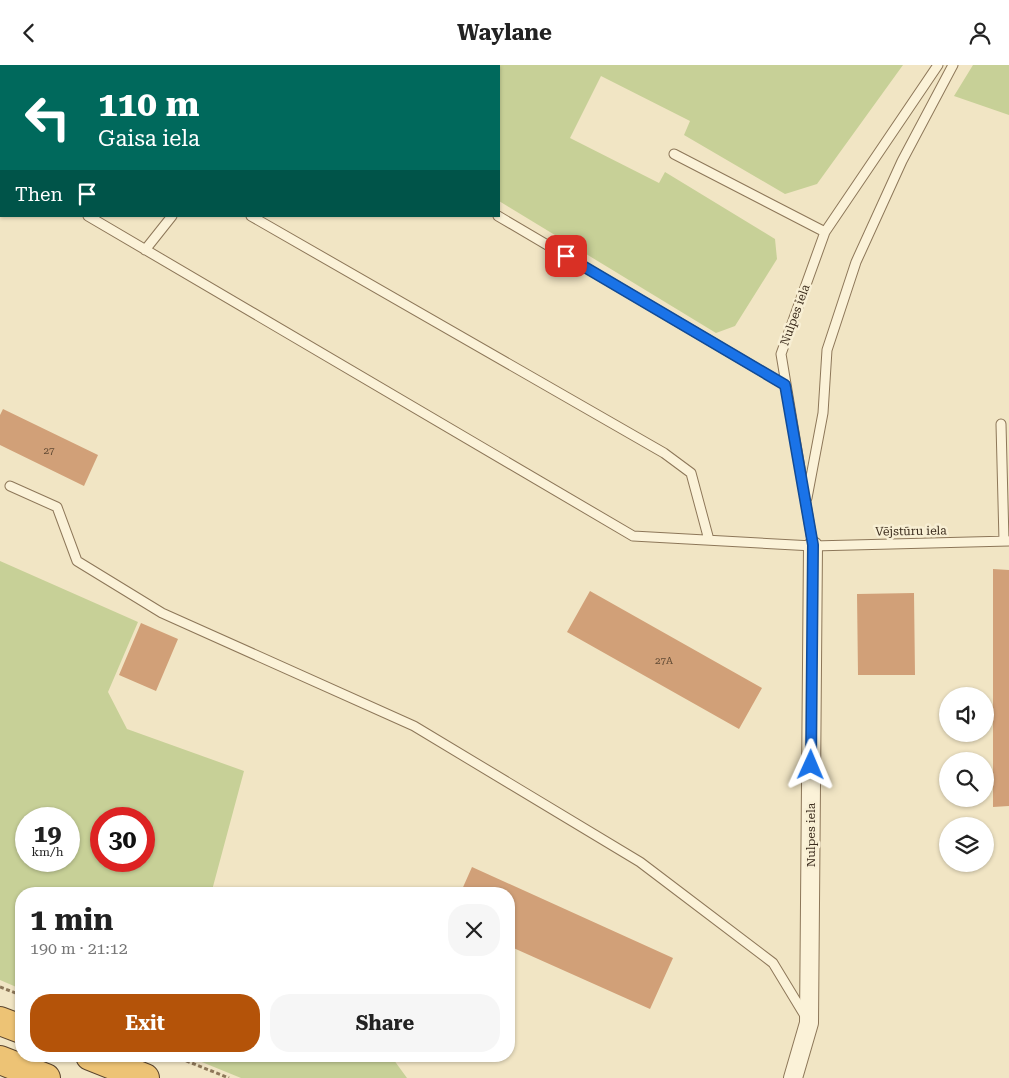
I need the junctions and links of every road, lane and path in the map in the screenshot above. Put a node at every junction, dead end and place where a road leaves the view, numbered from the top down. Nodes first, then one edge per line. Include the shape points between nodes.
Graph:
1 (938, 65) edge
2 (953, 65) edge
3 (674, 154) dead end
4 (90, 217) edge
5 (171, 217) edge
6 (253, 217) edge
7 (500, 217) edge
8 (825, 233) junction
9 (145, 250) junction
10 (785, 385) junction
11 (1001, 424) dead end
12 (10, 486) dead end
13 (805, 505) junction
14 (709, 540) junction
15 (1006, 541) edge
16 (813, 545) junction
17 (0, 987) edge
18 (15, 993) edge
19 (0, 1021) edge
20 (809, 1023) junction
21 (15, 1027) edge
22 (0, 1060) edge
23 (105, 1062) edge
24 (189, 1062) edge
25 (46, 1078) edge
26 (145, 1078) edge
27 (229, 1078) edge
28 (793, 1078) edge

1 - 8 lane, Nulpes iela
2 - 13 lane via 902,161 856,262 827,350 823,413
3 - 8 lane
4 - 9 lane, Vējstūru iela
5 - 9 lane
6 - 14 lane via 664,453 691,473
7 - 10 lane
8 - 10 lane, Nulpes iela via 781,354
9 - 14 lane, Vējstūru iela via 633,536
10 - 13 lane, Nulpes iela
11 - 15 lane
12 - 20 lane via 57,507 77,561 162,613 414,727 640,862 773,963
13 - 16 lane, Nulpes iela
14 - 16 lane, Vējstūru iela
15 - 16 lane, Vējstūru iela
16 - 20 street, Nulpes iela
17 - 18 path
19 - 21 highway
20 - 28 street, Nulpes iela
22 - 25 highway
23 - 26 highway
24 - 27 path

